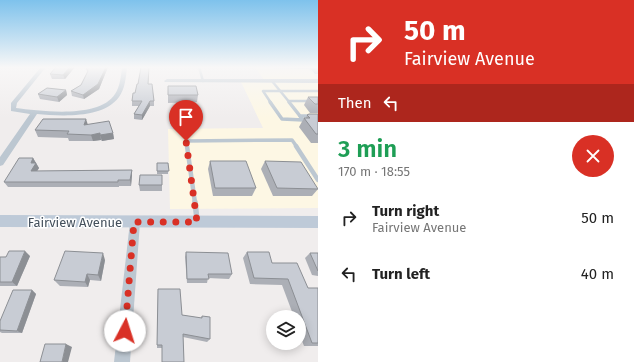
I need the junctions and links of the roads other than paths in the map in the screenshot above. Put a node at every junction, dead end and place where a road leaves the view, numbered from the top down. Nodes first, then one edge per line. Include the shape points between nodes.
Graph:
1 (30, 84) edge
2 (120, 84) edge
3 (275, 84) edge
4 (280, 90) junction
5 (318, 91) edge
6 (289, 101) junction
7 (318, 101) edge
8 (35, 112) junction
9 (300, 116) junction
10 (318, 116) edge
11 (0, 163) edge
12 (318, 180) edge
13 (0, 221) edge
14 (134, 222) junction
15 (197, 222) junction
16 (318, 222) edge
17 (122, 362) edge

1 - 8 street via 14,102 13,110
2 - 8 street via 117,96 103,106 76,112
3 - 4 lane
4 - 5 lane
4 - 6 lane
4 - 9 lane via 263,90 282,119 303,120
6 - 7 lane
6 - 9 lane
8 - 11 street
9 - 10 lane
12 - 15 lane via 292,140 186,141
13 - 14 street, Fairview Avenue
14 - 15 street, Fairview Avenue
14 - 17 street
15 - 16 street, Fairview Avenue

